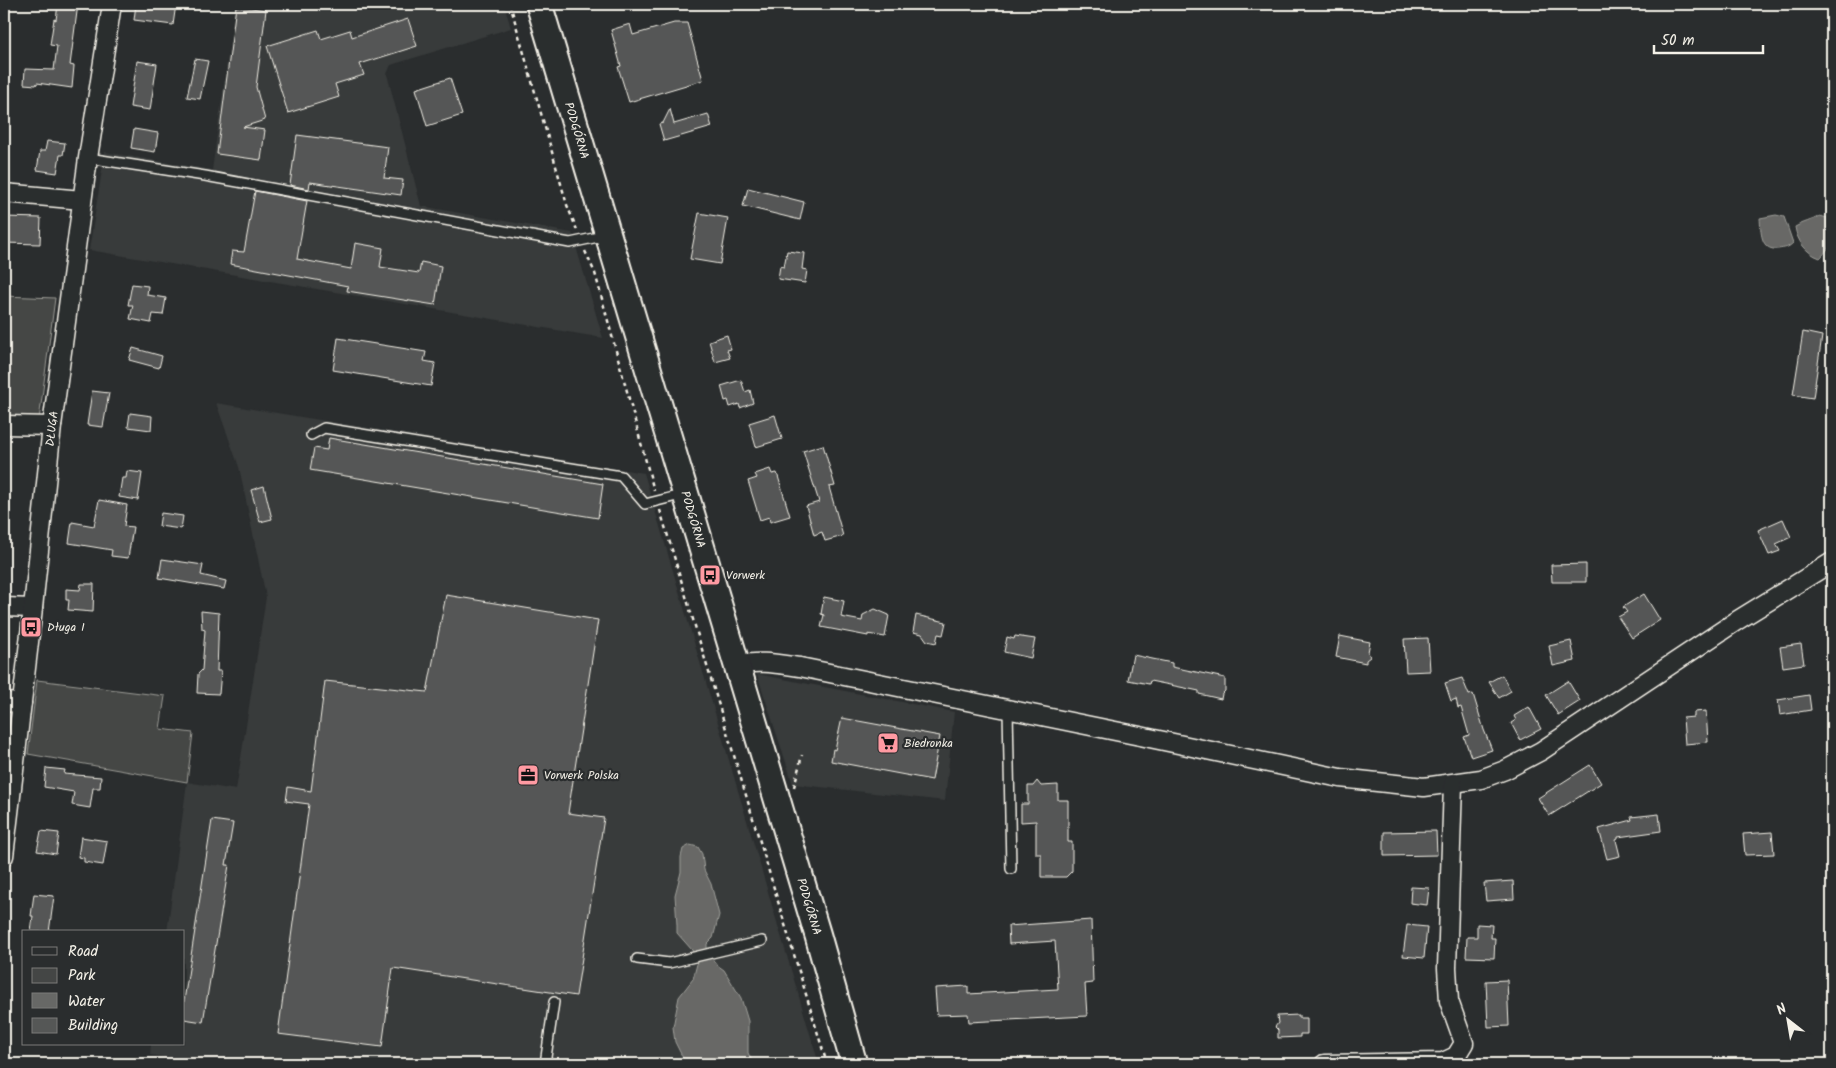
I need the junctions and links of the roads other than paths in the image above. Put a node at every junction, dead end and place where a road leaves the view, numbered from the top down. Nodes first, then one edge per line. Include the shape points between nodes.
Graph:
1 (112, 4) edge
2 (539, 4) edge
3 (88, 158) junction
4 (4, 194) edge
5 (82, 200) junction
6 (608, 235) junction
7 (4, 425) edge
8 (52, 426) junction
9 (311, 435) dead end
10 (686, 494) junction
11 (1832, 562) edge
12 (4, 607) edge
13 (33, 608) junction
14 (737, 665) junction
15 (4, 702) edge
16 (22, 703) junction
17 (1008, 709) junction
18 (1453, 784) junction
19 (4, 856) edge
20 (1011, 869) dead end
21 (762, 941) dead end
22 (637, 960) dead end
23 (554, 1002) dead end
24 (545, 1064) edge
25 (854, 1064) edge
26 (1324, 1064) edge

1 - 3 street, DŁUGA
2 - 6 main road, PODGÓRNA
3 - 5 street, DŁUGA
3 - 6 lane via 206,176 570,243
4 - 5 street
5 - 8 street, DŁUGA
6 - 10 main road, PODGÓRNA
7 - 8 street
8 - 13 street, DŁUGA
9 - 10 lane via 324,428 621,476 645,504
10 - 14 main road, PODGÓRNA
11 - 18 street via 1738,620 1541,751 1481,779
12 - 13 street
13 - 16 street, DŁUGA
14 - 17 street via 756,662 800,668
14 - 25 main road, PODGÓRNA
15 - 16 street
16 - 19 street, DŁUGA
17 - 18 street via 1340,778 1424,788
17 - 20 lane
18 - 26 street via 1447,968 1449,1001 1464,1043 1456,1056 1443,1062
21 - 22 lane via 669,963
23 - 24 lane

